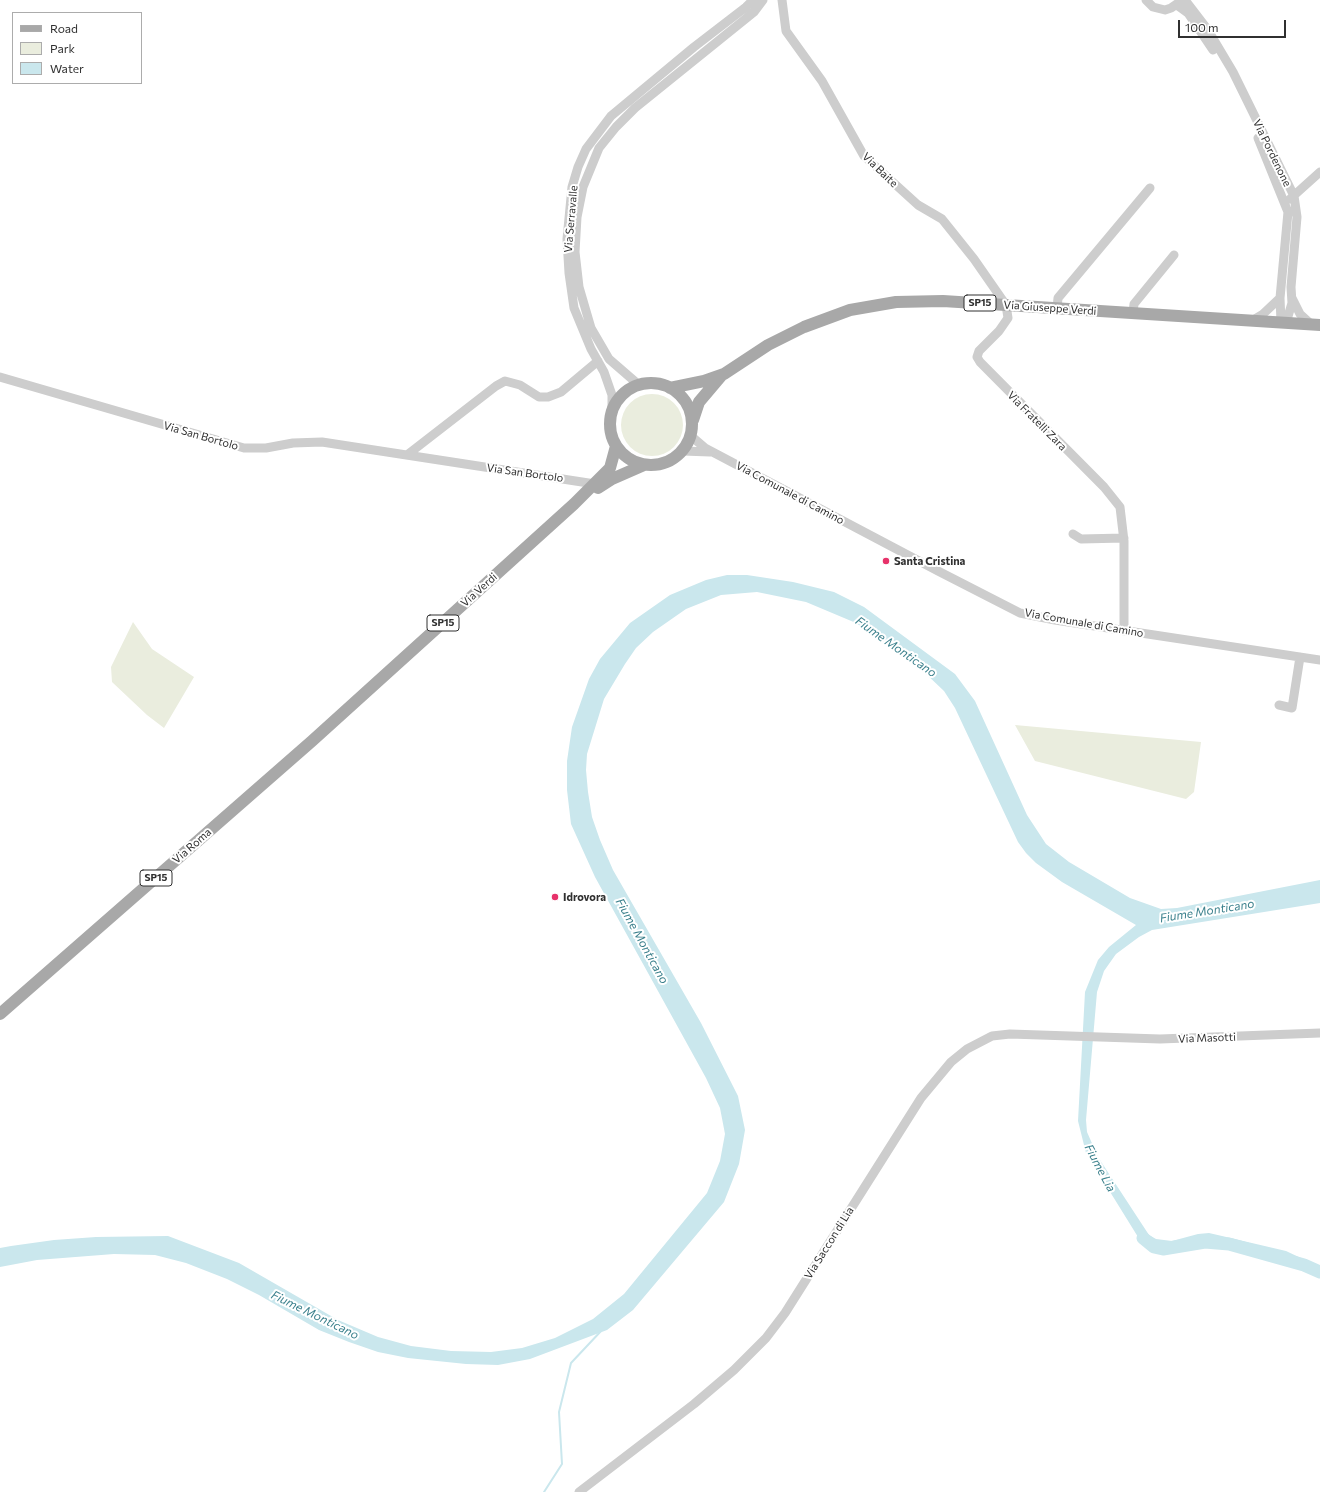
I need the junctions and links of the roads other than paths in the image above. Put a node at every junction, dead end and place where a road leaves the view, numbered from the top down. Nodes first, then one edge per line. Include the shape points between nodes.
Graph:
1 (753, 0) edge
2 (763, 0) edge
3 (782, 0) edge
4 (789, 0) edge
5 (1146, 0) edge
6 (1181, 2) edge
7 (785, 14) junction
8 (1320, 172) edge
9 (1150, 188) dead end
10 (1294, 196) junction
11 (1286, 203) junction
12 (1174, 255) dead end
13 (1280, 298) junction
14 (1292, 298) junction
15 (1006, 305) junction
16 (1057, 308) junction
17 (1133, 313) junction
18 (1253, 320) junction
19 (1283, 322) junction
20 (1316, 325) edge
21 (598, 361) junction
22 (724, 374) junction
23 (0, 377) edge
24 (639, 385) junction
25 (670, 388) junction
26 (612, 411) junction
27 (692, 421) junction
28 (691, 436) junction
29 (616, 446) junction
30 (683, 451) junction
31 (717, 454) junction
32 (407, 455) junction
33 (644, 465) junction
34 (595, 484) junction
35 (574, 504) junction
36 (1073, 534) dead end
37 (1124, 538) junction
38 (1124, 631) junction
39 (1300, 657) junction
40 (1320, 660) edge
41 (1279, 705) dead end
42 (312, 741) joint
43 (0, 1014) edge
44 (1320, 1033) edge
45 (1082, 1036) joint
46 (580, 1492) edge

1 - 21 street, Via Serravalle via 611,116 581,161 572,187 567,257 574,308
2 - 24 street, Via Serravalle via 754,12 635,108 616,127 599,148 583,187 577,217 579,287 591,328 609,359
3 - 7 street, Via Baite
4 - 7 street, Via Baite
5 - 6 street via 1159,9 1171,8
6 - 10 street, Via Pordenone via 1208,30 1234,72
6 - 11 street, Via Pordenone via 1234,84
7 - 15 street, Via Baite via 786,31 822,81 864,156 918,205 942,219
8 - 10 street
9 - 16 street via 1058,298
10 - 11 street
10 - 14 street, Via Pordenone via 1297,217
11 - 13 street, Via Pordenone via 1288,221
12 - 17 street via 1134,304
13 - 18 street
13 - 19 street, Via Pordenone
14 - 19 street, Via Pordenone via 1291,308
14 - 20 street via 1300,314
15 - 16 main road, Via Giuseppe Verdi / SP15
15 - 22 main road, Via Giuseppe Verdi / SP15 via 943,301 896,302 850,310 804,326 768,345
15 - 37 street, Via Fratelli Zara via 1008,318 979,351 977,357 1104,487 1120,507
16 - 17 main road, Via Giuseppe Verdi / SP15
17 - 18 main road, Via Giuseppe Verdi / SP15
18 - 19 main road, Via Giuseppe Verdi / SP15
19 - 20 main road, Via Giuseppe Verdi / SP15
21 - 26 street, Via Serravalle via 612,395
21 - 32 street via 561,392 548,397 539,397 520,385 505,381
22 - 25 main road, SP15
22 - 27 main road, SP15 via 699,402
23 - 32 street, Via San Bortolo via 244,448 322,442
24 - 25 main road, SP15 via 649,383
24 - 26 main road via 627,391
25 - 27 main road, SP15 via 681,396 689,408
26 - 29 main road, SP15 via 611,435
27 - 28 main road, SP15
28 - 30 main road, SP15
28 - 31 street, Via Comunale di Camino
29 - 33 main road, SP15 via 633,462
29 - 34 main road, SP15 via 610,468
30 - 31 street, Via Comunale di Camino
30 - 33 main road, SP15 via 665,463 655,466
31 - 38 street, Via Comunale di Camino via 1010,609 1055,620
32 - 34 street, Via San Bortolo
33 - 35 main road, SP15 via 612,480
34 - 35 main road, SP15
35 - 42 main road, Via Verdi / SP15
36 - 37 street via 1081,539
37 - 38 street, Via Fratelli Zara
38 - 39 street, Via Comunale di Camino
39 - 40 street, Via Comunale di Camino
39 - 41 street via 1292,708
42 - 43 main road, Via Roma / SP15
44 - 45 street, Via Masotti via 1201,1038
45 - 46 street, Via Saccon di Lia via 992,1036 967,1049 951,1062 921,1098 766,1338 694,1404

